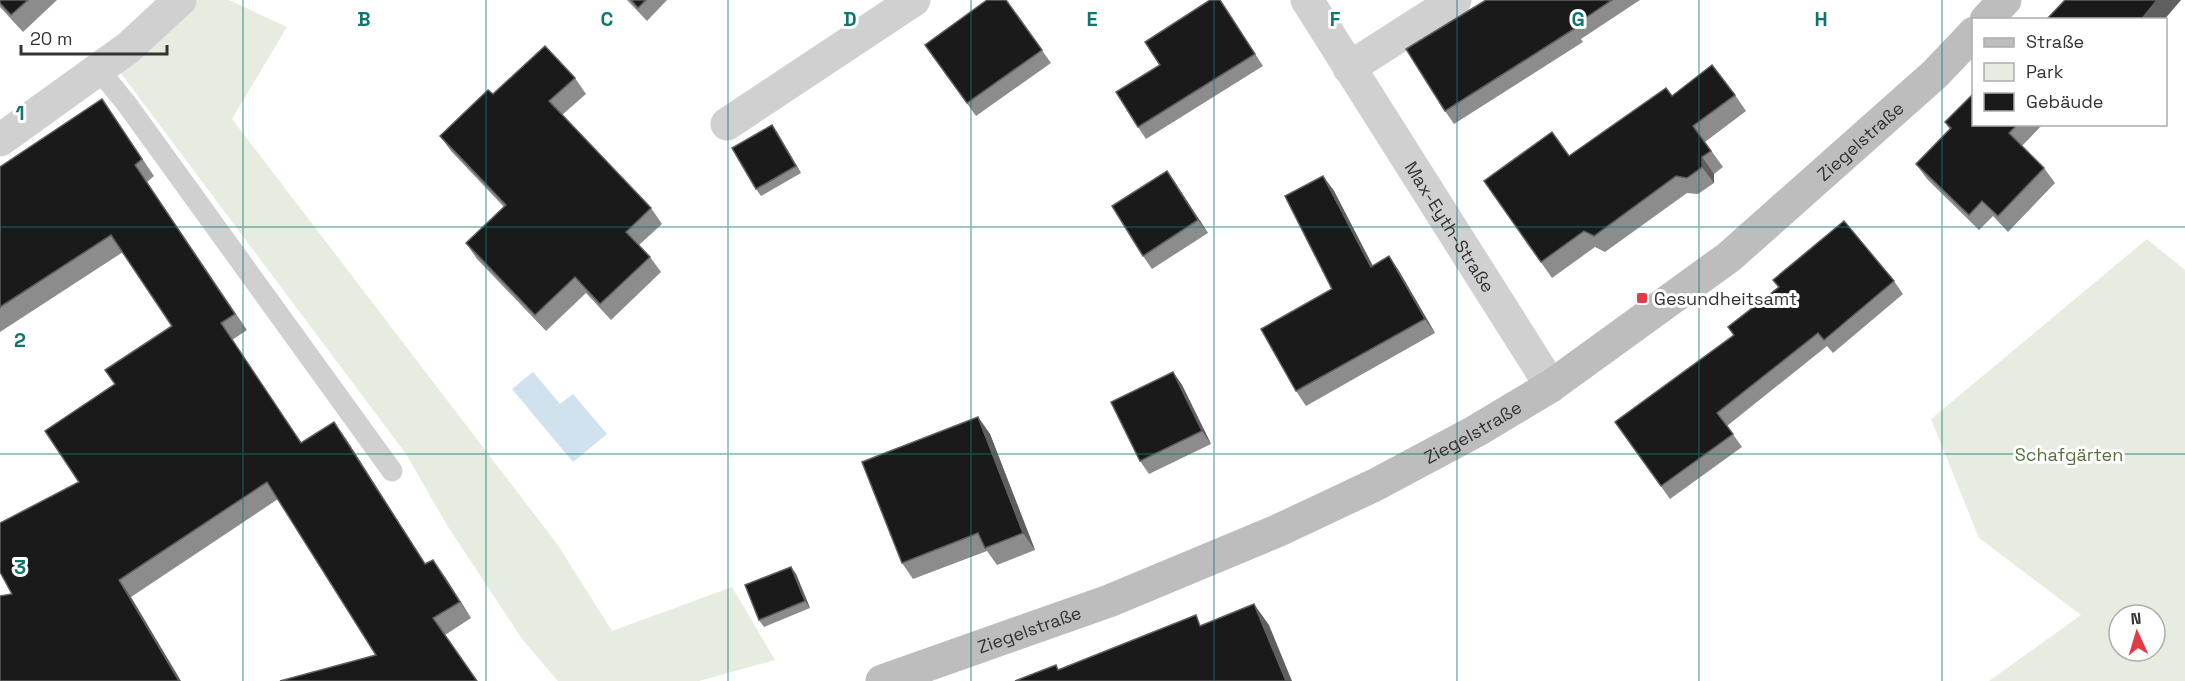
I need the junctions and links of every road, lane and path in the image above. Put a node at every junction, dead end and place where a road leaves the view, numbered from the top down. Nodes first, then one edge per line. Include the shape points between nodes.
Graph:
1 (180, 0) edge
2 (914, 0) edge
3 (1308, 0) edge
4 (1455, 0) edge
5 (2005, 0) edge
6 (1988, 18) edge
7 (1972, 35) edge
8 (1349, 68) junction
9 (98, 69) junction
10 (727, 124) dead end
11 (0, 140) edge
12 (1551, 386) junction
13 (392, 471) dead end
14 (882, 681) edge

1 - 9 street via 128,48
2 - 10 street
3 - 8 street, Max-Eyth-Straße
4 - 8 street
5 - 6 main road
7 - 12 main road, Ziegelstraße via 1935,74 1729,257
8 - 12 street, Max-Eyth-Straße
9 - 11 street
9 - 13 lane
12 - 14 main road, Ziegelstraße via 1405,469 1277,531 1109,600

